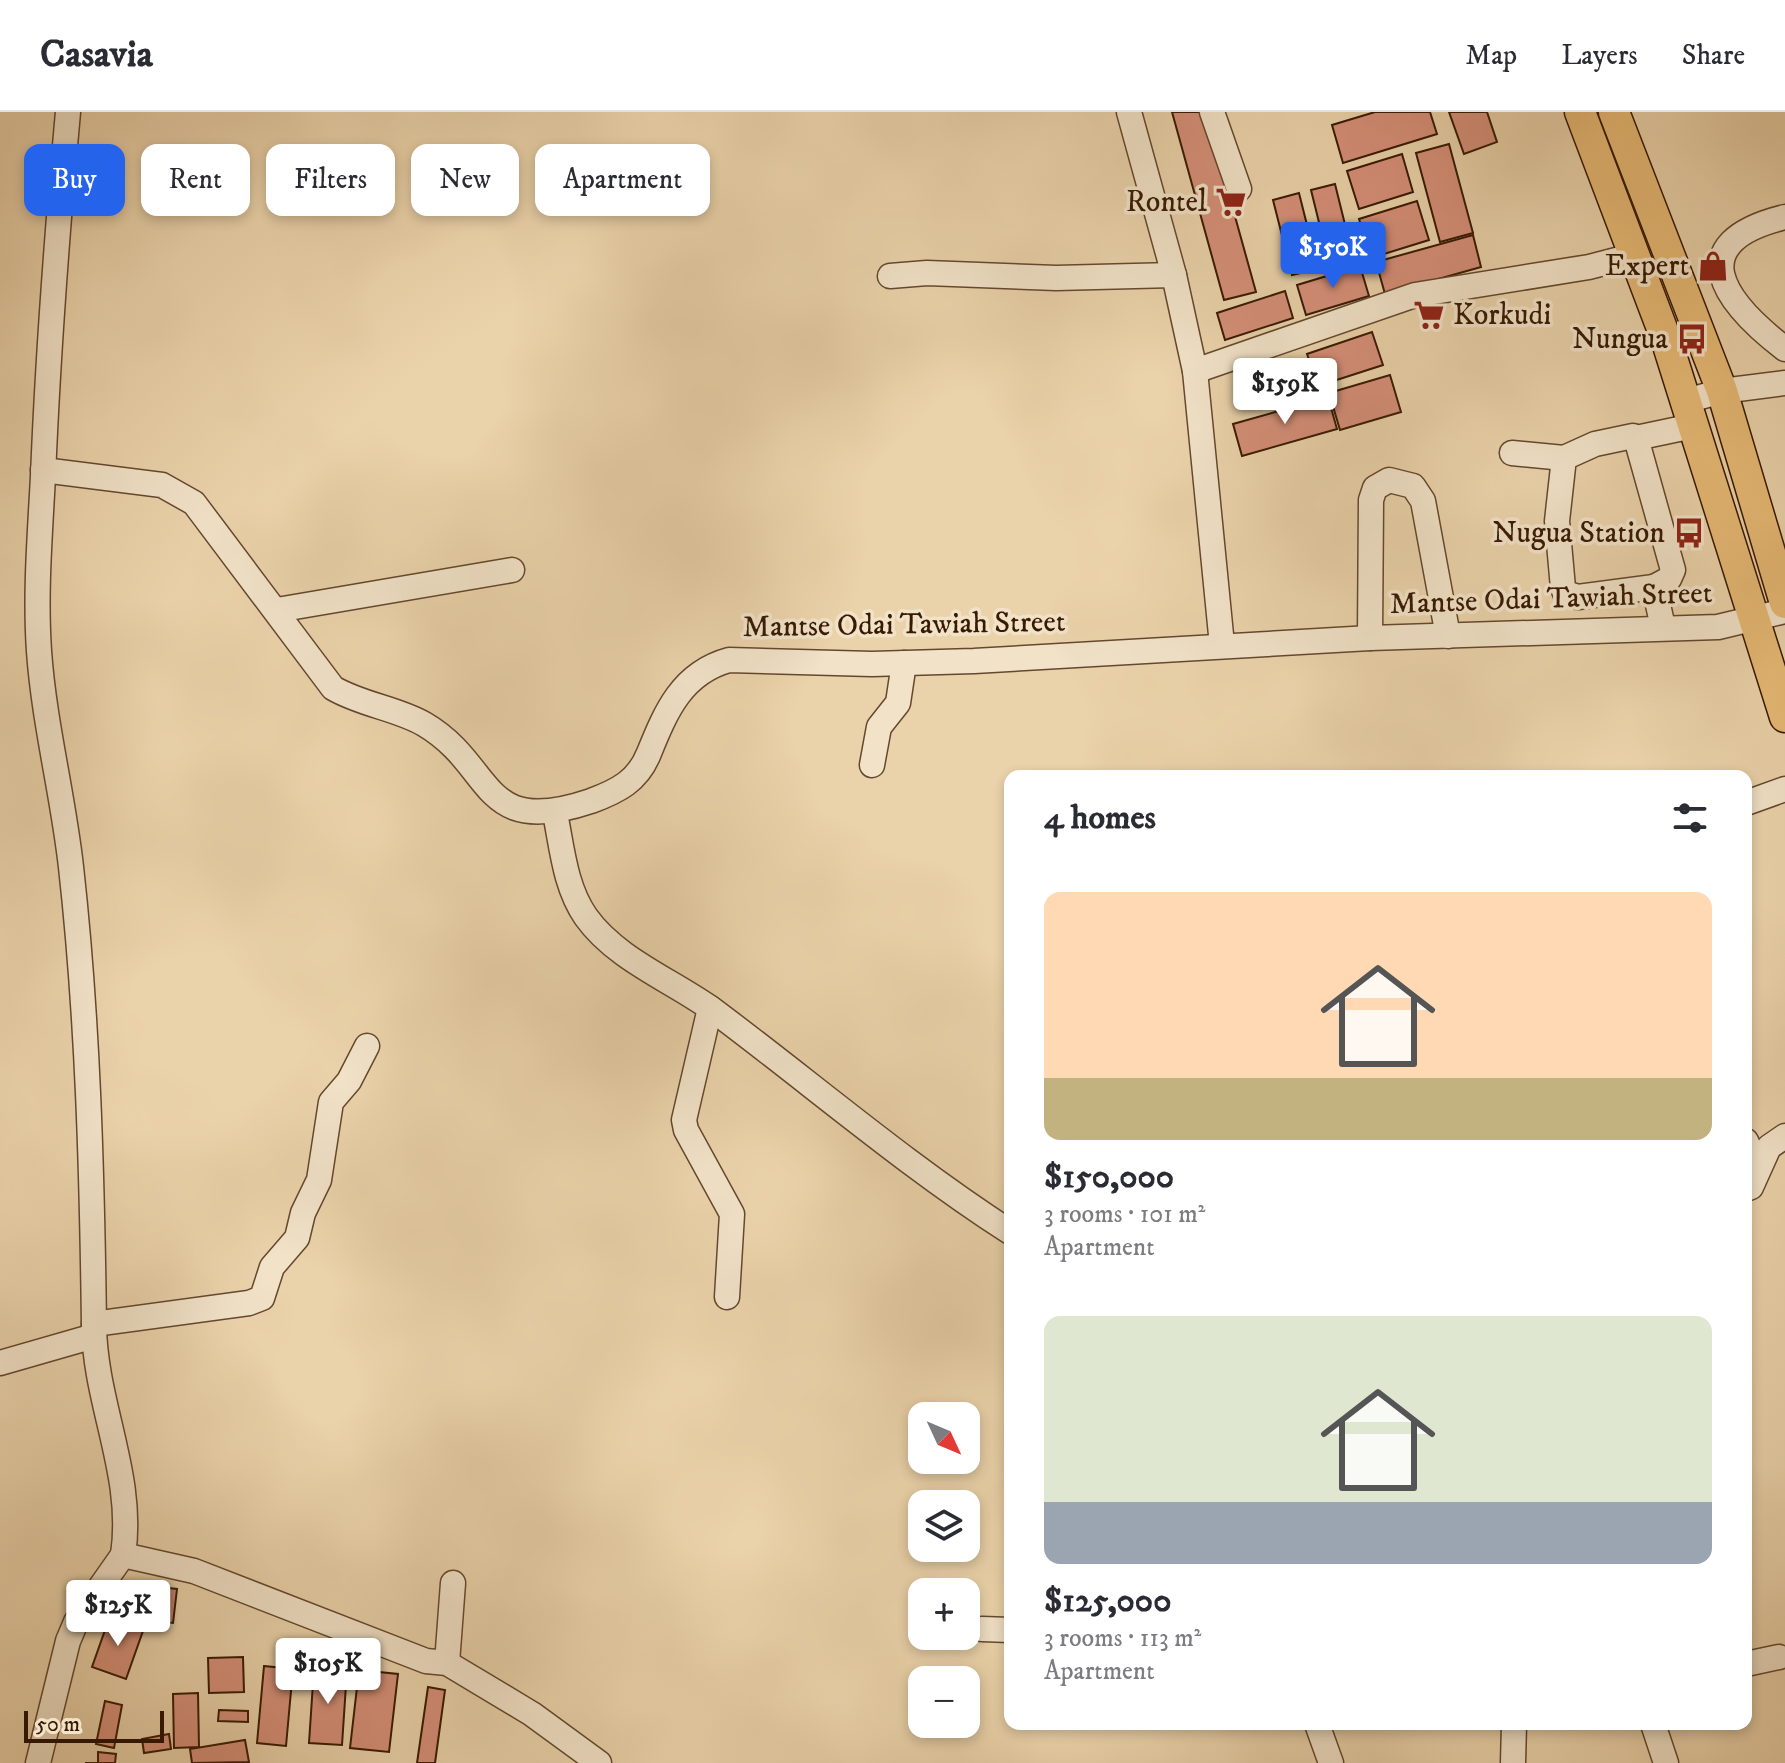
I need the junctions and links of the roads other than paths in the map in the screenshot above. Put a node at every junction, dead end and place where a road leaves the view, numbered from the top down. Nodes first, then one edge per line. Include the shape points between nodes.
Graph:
1 (68, 112) edge
2 (1129, 112) edge
3 (1212, 112) edge
4 (1580, 112) edge
5 (1614, 112) edge
6 (1239, 189) dead end
7 (1785, 217) edge
8 (1635, 255) junction
9 (1174, 275) junction
10 (890, 276) dead end
11 (1785, 349) edge
12 (1195, 371) junction
13 (1785, 383) edge
14 (1722, 391) junction
15 (1690, 414) junction
16 (1636, 438) junction
17 (1512, 453) dead end
18 (1564, 458) junction
19 (43, 470) junction
20 (512, 570) dead end
21 (1654, 587) junction
22 (1785, 603) edge
23 (277, 610) junction
24 (1785, 611) edge
25 (1663, 627) junction
26 (1448, 636) junction
27 (1767, 637) edge
28 (1370, 638) junction
29 (1222, 645) junction
30 (904, 663) junction
31 (1785, 717) edge
32 (872, 765) dead end
33 (1785, 789) edge
34 (1752, 801) edge
35 (555, 813) junction
36 (710, 1008) junction
37 (367, 1046) dead end
38 (1785, 1136) edge
39 (1752, 1178) edge
40 (1004, 1228) edge
41 (727, 1297) dead end
42 (94, 1330) junction
43 (0, 1363) edge
44 (123, 1555) junction
45 (453, 1583) dead end
46 (982, 1629) dead end
47 (1004, 1630) edge
48 (1779, 1657) dead end
49 (447, 1663) junction
50 (1752, 1663) edge
51 (1319, 1730) edge
52 (1514, 1730) edge
53 (1655, 1730) edge
54 (38, 1763) edge
55 (599, 1763) edge
56 (1331, 1763) edge
57 (1513, 1763) edge
58 (1666, 1763) edge

1 - 19 street via 47,348
2 - 9 street
3 - 6 street
4 - 8 main road
5 - 14 main road
7 - 11 street via 1745,230 1720,257 1719,271 1732,297
8 - 12 street via 1415,295
8 - 15 main road
9 - 10 street
9 - 12 street
12 - 29 street
13 - 14 street
14 - 15 street
14 - 22 main road
15 - 16 street
15 - 27 main road
16 - 18 street via 1595,444
16 - 21 street via 1673,570 1669,579
17 - 18 street
18 - 21 street via 1557,521 1565,593 1578,597
19 - 23 street via 179,491
19 - 42 street via 39,651 71,861 87,1029
20 - 23 street
21 - 25 street
23 - 35 street via 333,688 426,725 507,805
24 - 27 street, Mantse Odai Tawiah Street
25 - 26 street, Mantse Odai Tawiah Street
25 - 27 street, Mantse Odai Tawiah Street via 1718,627
26 - 28 street, Mantse Odai Tawiah Street
26 - 28 street via 1423,501 1413,486 1389,480 1375,488 1371,500
27 - 31 main road
28 - 29 street, Mantse Odai Tawiah Street
29 - 30 street, Mantse Odai Tawiah Street
30 - 32 street via 898,703 879,727
30 - 35 street, Mantse Odai Tawiah Street via 751,660 709,666 675,697 643,768 629,784
33 - 34 street
35 - 36 street via 569,884 585,916 610,943
36 - 40 street via 918,1170
36 - 41 street via 684,1120 732,1214
37 - 42 street via 331,1102 319,1180 297,1238 272,1267 262,1298
38 - 39 street via 1769,1147
42 - 43 street
42 - 44 street via 98,1386 124,1485 128,1525
44 - 49 street via 194,1571 426,1661
44 - 54 street via 68,1641
45 - 49 street
46 - 47 street
48 - 50 street
49 - 55 street via 532,1714
51 - 56 street
52 - 57 street
53 - 58 street

